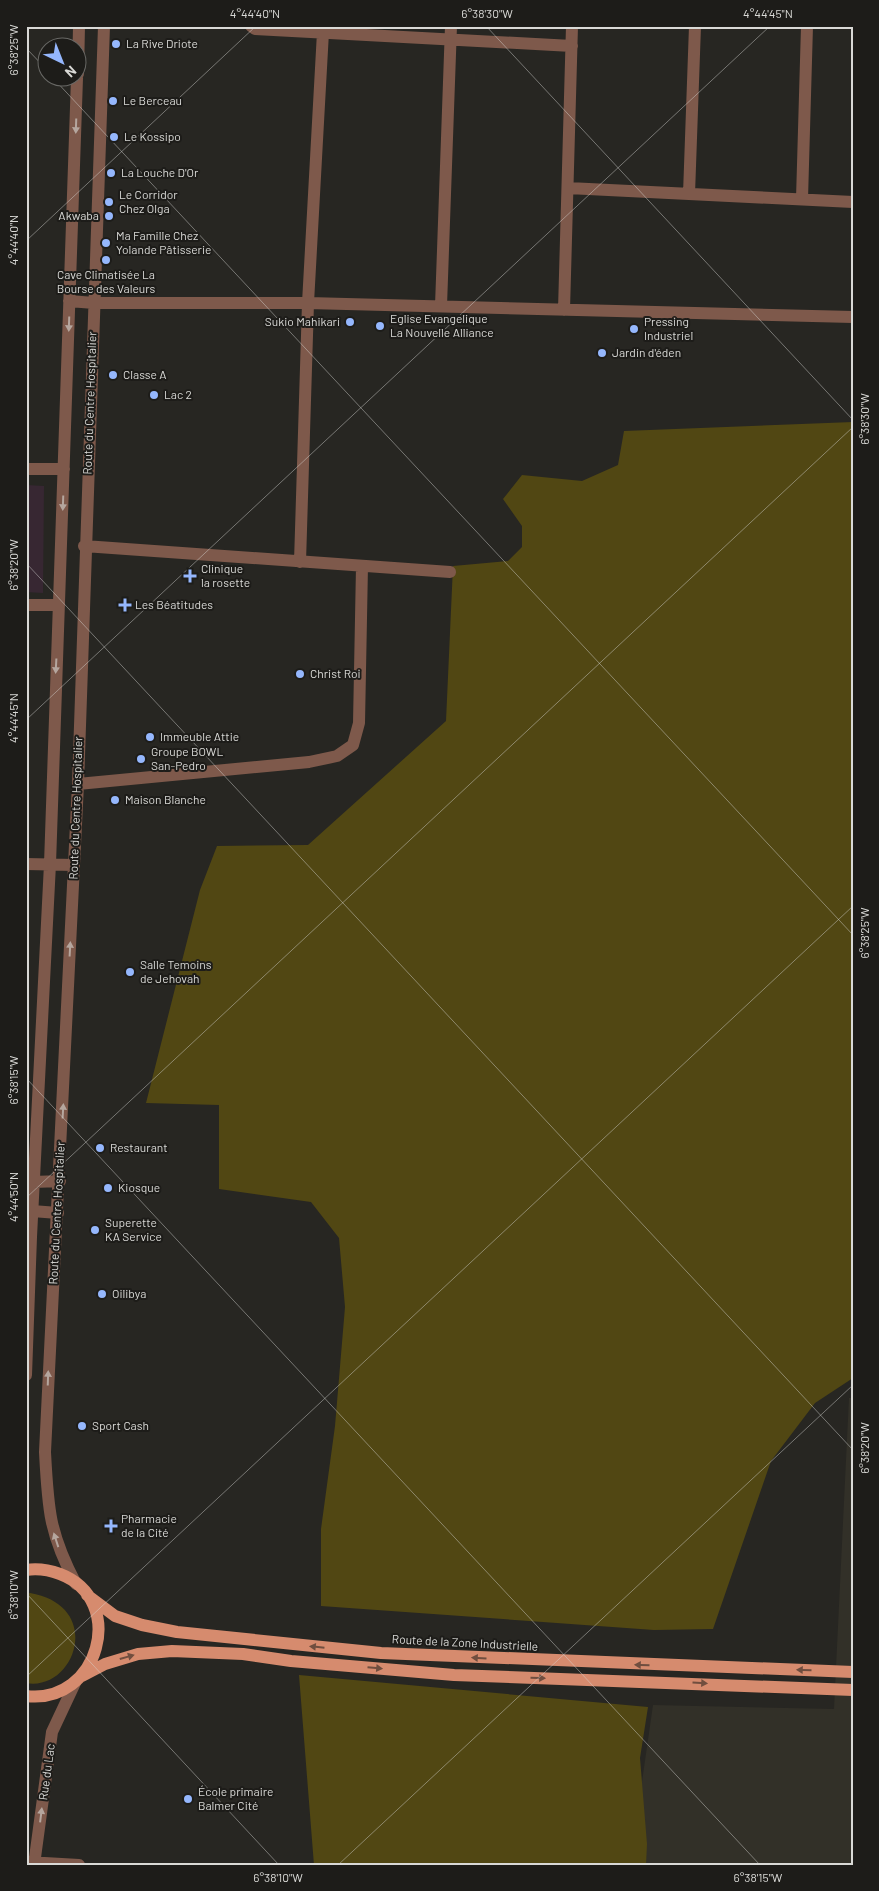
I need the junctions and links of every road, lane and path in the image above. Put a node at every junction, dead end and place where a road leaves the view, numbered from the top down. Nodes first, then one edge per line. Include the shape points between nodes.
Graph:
1 (104, 26) edge
2 (251, 26) edge
3 (572, 26) edge
4 (695, 26) edge
5 (807, 26) edge
6 (363, 30) edge
7 (323, 32) junction
8 (451, 33) edge
9 (572, 46) junction
10 (77, 88) edge
11 (568, 188) junction
12 (689, 194) junction
13 (802, 199) junction
14 (853, 202) edge
15 (69, 301) junction
16 (94, 303) junction
17 (308, 303) junction
18 (441, 306) junction
19 (564, 310) junction
20 (853, 318) edge
21 (26, 469) edge
22 (64, 469) junction
23 (84, 546) junction
24 (300, 562) junction
25 (362, 566) junction
26 (450, 572) dead end
27 (26, 605) edge
28 (59, 605) junction
29 (78, 784) junction
30 (26, 864) edge
31 (50, 864) junction
32 (74, 865) junction
33 (60, 1181) junction
34 (30, 1185) edge
35 (29, 1208) edge
36 (58, 1213) junction
37 (26, 1375) edge
38 (26, 1570) edge
39 (76, 1584) junction
40 (87, 1595) junction
41 (853, 1672) edge
42 (78, 1679) junction
43 (853, 1690) edge
44 (26, 1696) edge
45 (32, 1863) edge
46 (79, 1865) edge

1 - 16 street, Route du Centre Hospitalier
2 - 7 street
3 - 9 street
4 - 12 street
5 - 13 street
6 - 7 street
6 - 8 street
7 - 17 street
8 - 9 street
8 - 18 street
9 - 11 street
10 -> 15 street, Route du Centre Hospitalier
11 - 12 street
11 - 19 street
12 - 13 street
13 - 14 street
15 - 16 street
15 -> 22 street, Route du Centre Hospitalier
16 - 17 street
16 - 23 street, Route du Centre Hospitalier
17 - 18 street
17 - 24 street
18 - 19 street
19 - 20 street
21 - 22 street
22 -> 28 street, Route du Centre Hospitalier
23 - 24 street
23 - 29 street, Route du Centre Hospitalier
24 - 25 street
25 - 26 street
25 - 29 street via 359,723 353,745 337,756 309,762
27 - 28 street
28 -> 31 street, Route du Centre Hospitalier
29 - 32 street, Route du Centre Hospitalier
30 - 31 street
31 - 32 street
31 - 34 street, Route du Centre Hospitalier
33 -> 32 street, Route du Centre Hospitalier
33 - 34 street
33 - 36 street, Route du Centre Hospitalier
34 - 35 street, Route du Centre Hospitalier
35 - 36 street
35 - 37 street, Route du Centre Hospitalier
39 -> 36 street, Route du Centre Hospitalier via 60,1554 48,1508 45,1452
38 - 39 main road, Route de la Zone Industrielle via 52,1571
39 - 40 main road, Route de la Zone Industrielle
41 -> 40 main road, Route de la Zone Industrielle via 381,1653 177,1632 115,1616
40 - 42 main road via 99,1630 95,1654
42 -> 43 main road via 105,1664 138,1654 172,1652 243,1654 454,1675
42 - 44 main road via 55,1694
45 -> 42 street, Rue du Lac via 52,1732
45 - 46 street

